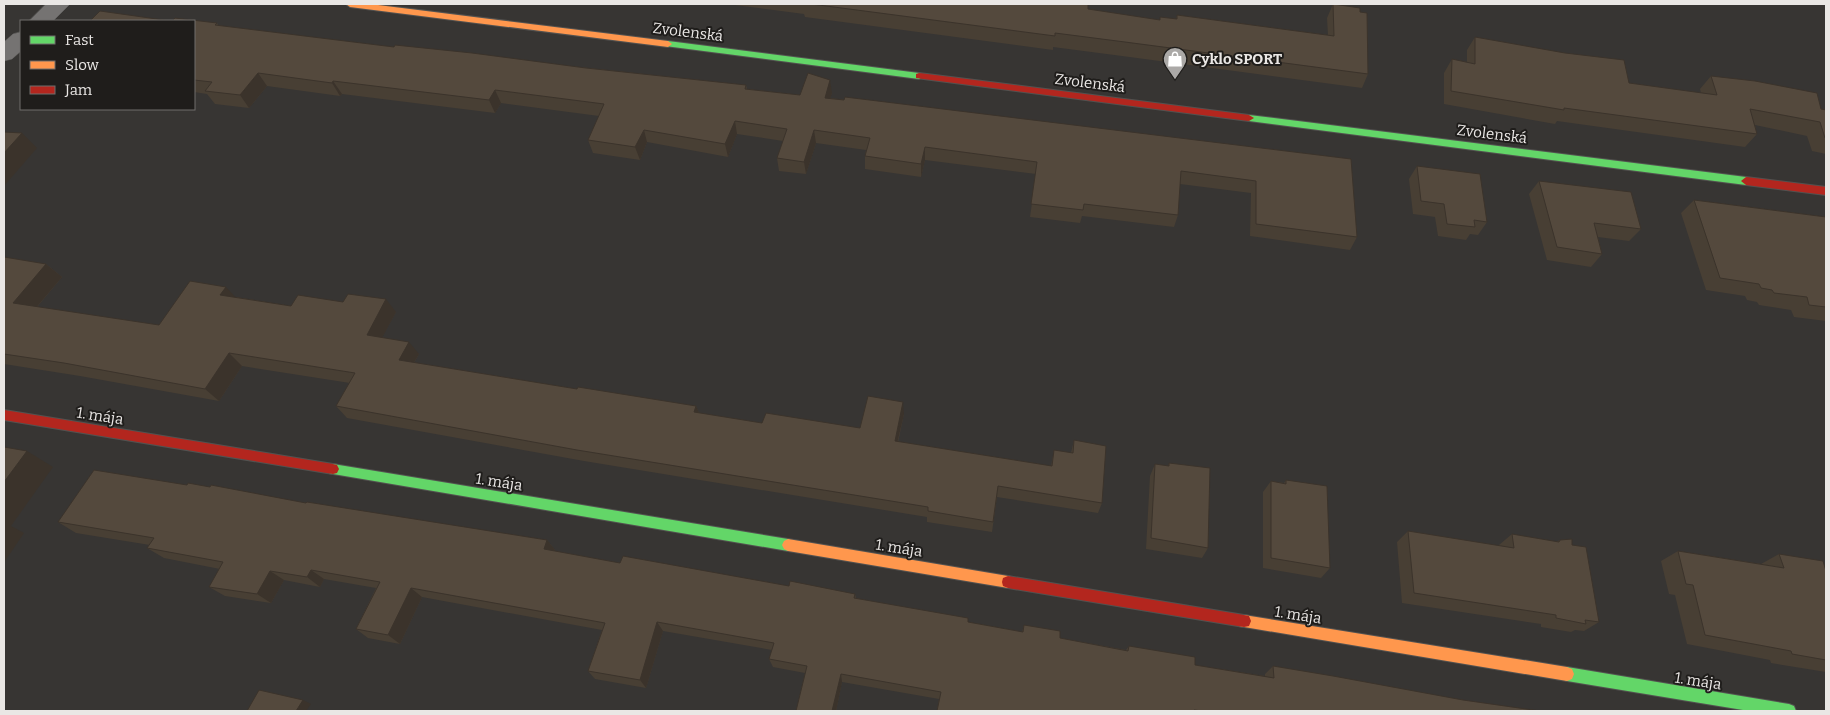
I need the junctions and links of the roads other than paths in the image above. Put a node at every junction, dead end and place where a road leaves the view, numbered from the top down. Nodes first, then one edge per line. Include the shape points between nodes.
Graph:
1 (59, 4) edge
2 (350, 4) edge
3 (41, 20) edge
4 (20, 40) edge
5 (4, 54) edge
6 (1826, 191) edge
7 (4, 415) edge
8 (1789, 711) edge

1 - 3 street
2 - 6 street, Zvolenská
4 - 5 street
7 - 8 street, 1. mája

